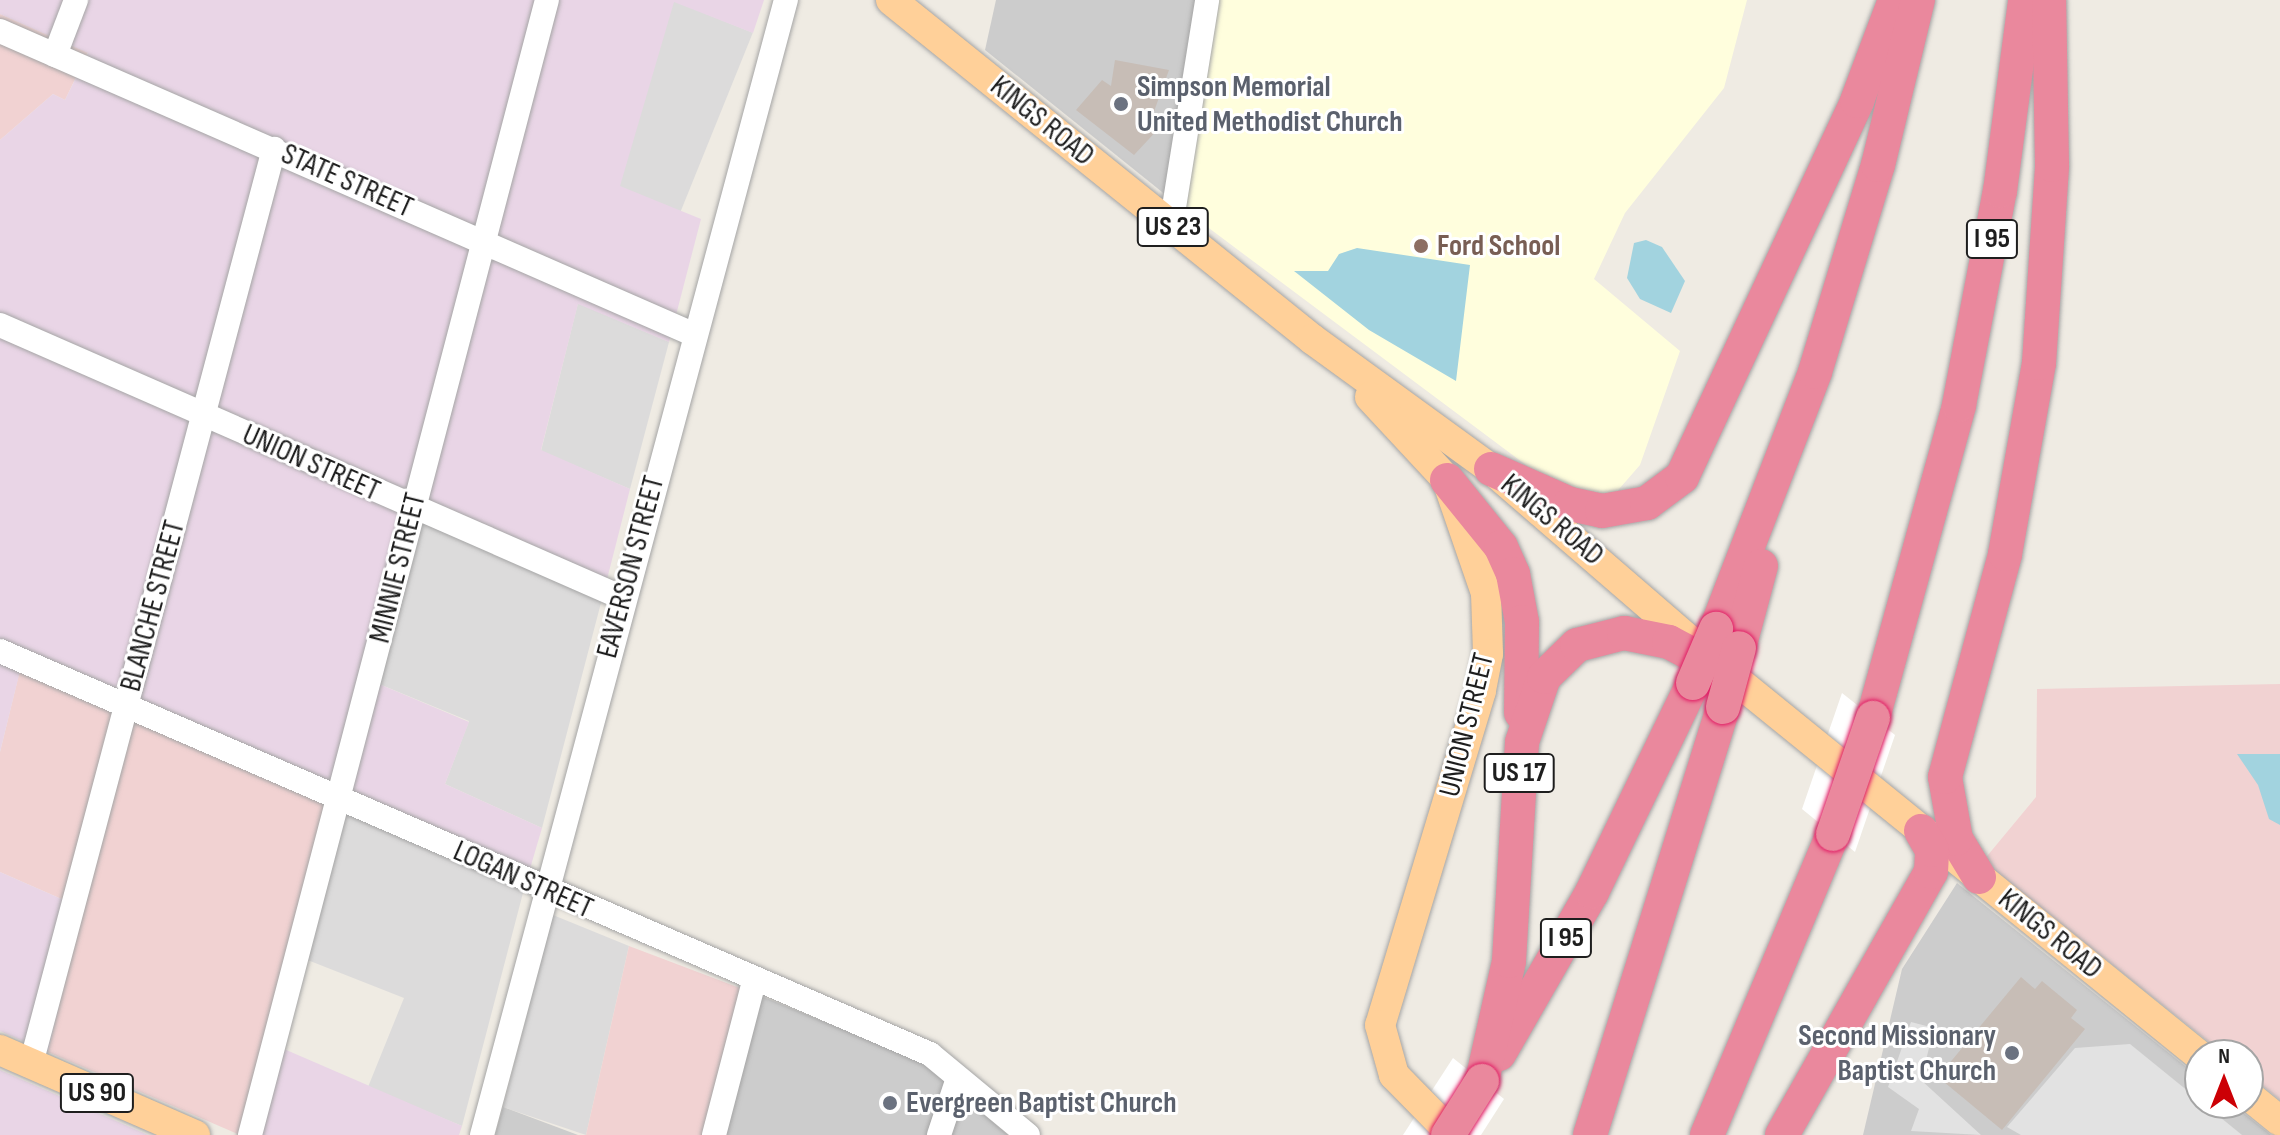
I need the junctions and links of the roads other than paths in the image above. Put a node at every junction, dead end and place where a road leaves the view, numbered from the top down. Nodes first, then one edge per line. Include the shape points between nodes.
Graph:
1 (76, 0) edge
2 (547, 0) edge
3 (786, 0) edge
4 (891, 0) edge
5 (1207, 0) edge
6 (1895, 0) edge
7 (1918, 0) edge
8 (2025, 0) edge
9 (2049, 0) edge
10 (0, 31) edge
11 (55, 55) junction
12 (274, 149) junction
13 (1171, 226) junction
14 (486, 243) junction
15 (0, 325) edge
16 (693, 334) junction
17 (1312, 339) junction
18 (204, 416) junction
19 (1491, 469) junction
20 (1447, 480) junction
21 (413, 507) junction
22 (623, 598) junction
23 (0, 651) edge
24 (1727, 665) junction
25 (126, 706) junction
26 (1520, 758) junction
27 (339, 799) junction
28 (1921, 831) junction
29 (1979, 877) junction
30 (545, 890) junction
31 (754, 981) junction
32 (2184, 1043) edge
33 (0, 1050) edge
34 (31, 1064) junction
35 (957, 1081) junction
36 (1482, 1081) junction
37 (2264, 1108) edge
38 (2280, 1121) edge
39 (195, 1135) edge
40 (250, 1135) edge
41 (482, 1135) edge
42 (714, 1135) edge
43 (939, 1135) edge
44 (1028, 1135) edge
45 (1450, 1135) edge
46 (1590, 1135) edge
47 (1707, 1135) edge
48 (1782, 1135) edge

1 - 11 street
2 - 14 street, MINNIE STREET
3 - 16 street, EAVERSON STREET
4 - 13 main road, KINGS ROAD / US 23
5 - 13 street
6 - 19 highway via 1857,101 1682,477 1647,503 1602,511 1556,499
7 - 24 highway via 1870,193
8 - 47 highway, I 95, bridge via 2000,191 1962,391 1873,718 1833,834
9 - 29 highway via 2052,165 2039,363 2007,543 1945,777 1956,839
10 - 11 street, STATE STREET
11 - 12 street, STATE STREET
12 - 14 street, STATE STREET
12 - 18 street, BLANCHE STREET
13 - 17 main road, KINGS ROAD / US 23
14 - 16 street, STATE STREET
14 - 21 street, MINNIE STREET
15 - 18 street, UNION STREET
16 - 22 street, EAVERSON STREET
17 - 19 main road, KINGS ROAD / US 23
17 - 20 main road, UNION STREET / US 23
18 - 21 street, UNION STREET
18 - 25 street, BLANCHE STREET
19 - 24 main road, KINGS ROAD / US 23
20 - 26 highway via 1501,547 1518,589
20 - 45 main road, UNION STREET / US 23 via 1482,576 1488,654 1471,729 1380,1025 1394,1075
21 - 22 street, UNION STREET
21 - 27 street, MINNIE STREET
22 - 30 street, EAVERSON STREET
23 - 25 street, LOGAN STREET
24 - 26 highway, US 17 via 1648,635 1589,640 1544,677
24 - 28 main road, KINGS ROAD / US 17
24 - 36 highway, I 95, bridge via 1693,683 1592,892
24 - 46 highway
25 - 27 street, LOGAN STREET
25 - 34 street, BLANCHE STREET
26 - 36 highway, US 17 via 1512,940
27 - 30 street, LOGAN STREET
27 - 40 street, MINNIE STREET
28 - 29 main road, KINGS ROAD / US 17
28 - 48 highway via 1932,850 1931,872
29 - 32 main road, KINGS ROAD / US 17
30 - 31 street, LOGAN STREET
30 - 41 street, EAVERSON STREET
31 - 35 street, LOGAN STREET via 930,1054
31 - 42 street
33 - 34 main road, US 90
34 - 39 main road, US 90
35 - 43 street
35 - 44 street, LOGAN STREET
36 - 45 highway, I 95, bridge
37 - 38 main road

